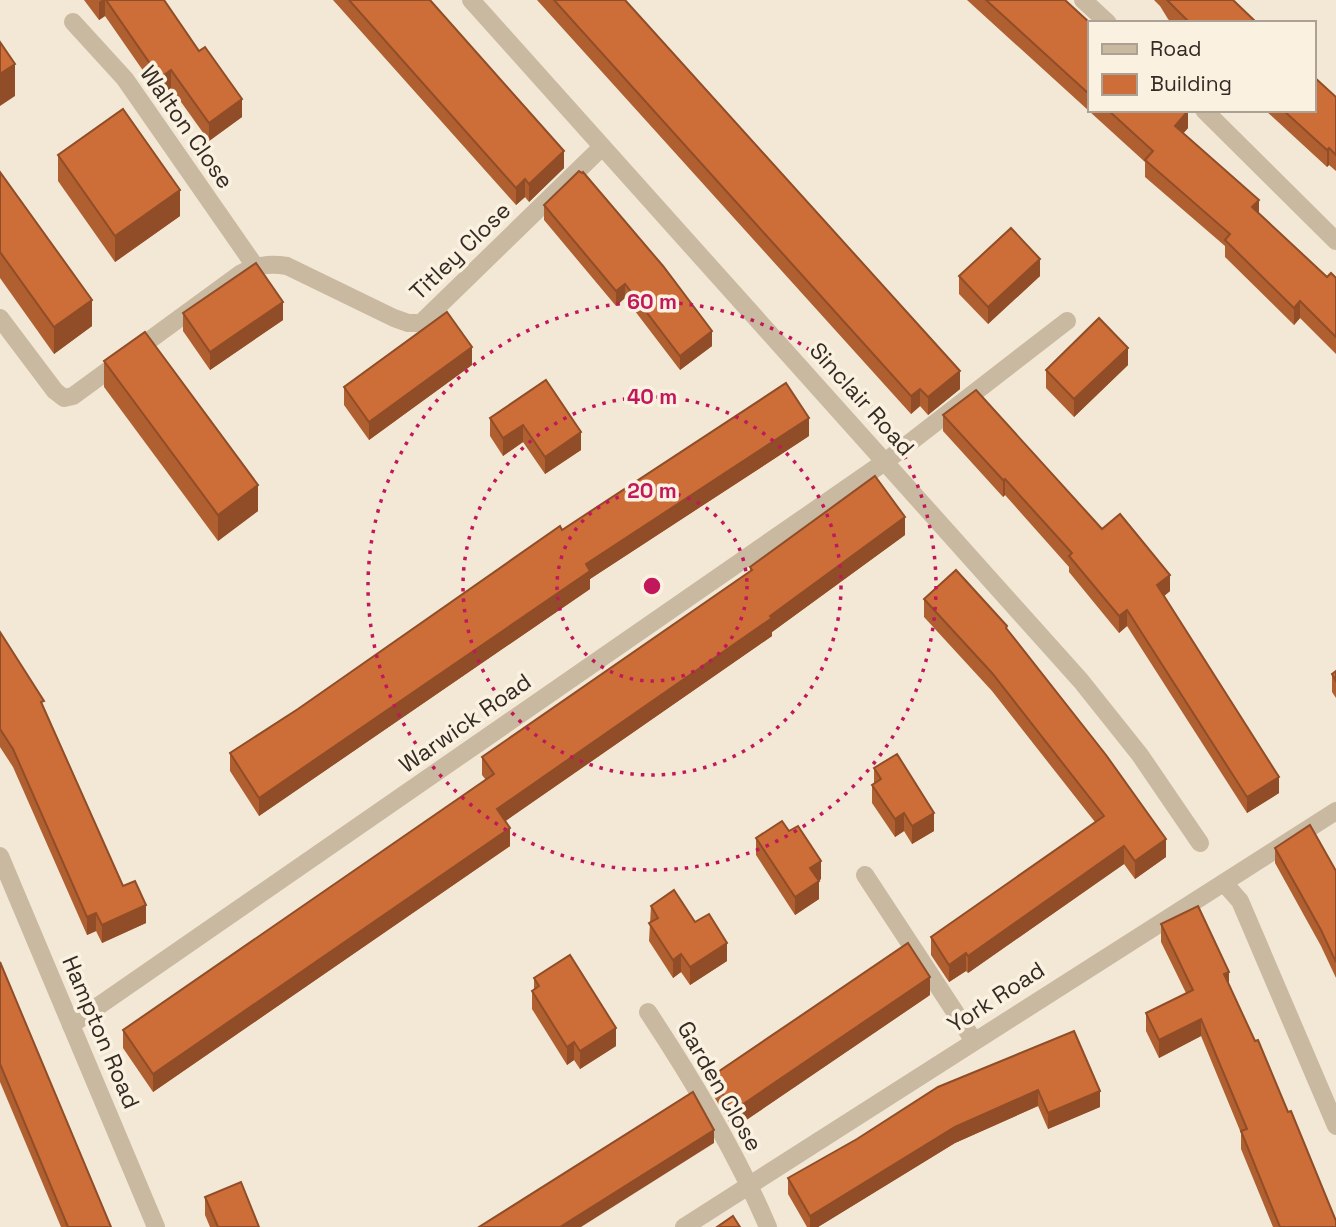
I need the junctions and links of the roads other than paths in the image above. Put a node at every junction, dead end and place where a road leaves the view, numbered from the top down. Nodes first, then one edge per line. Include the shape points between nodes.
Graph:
1 (471, 0) edge
2 (1083, 0) edge
3 (1106, 21) edge
4 (73, 22) dead end
5 (1206, 112) edge
6 (602, 147) junction
7 (1336, 241) edge
8 (255, 266) junction
9 (0, 318) edge
10 (1067, 321) dead end
11 (886, 461) junction
12 (1336, 811) edge
13 (1200, 843) dead end
14 (0, 856) edge
15 (865, 875) dead end
16 (1224, 883) junction
17 (648, 1012) dead end
18 (71, 1025) junction
19 (974, 1041) junction
20 (1336, 1126) edge
21 (749, 1185) junction
22 (156, 1227) edge
23 (684, 1227) edge
24 (768, 1227) edge

1 - 6 street, Sinclair Road
2 - 3 street
4 - 8 street, Walton Close via 125,79
5 - 7 street
6 - 8 street, Titley Close via 421,323 394,318 287,266
6 - 11 street, Sinclair Road
8 - 9 street via 64,398
10 - 11 street, Warwick Road
11 - 13 street, Sinclair Road via 1081,681 1140,755
11 - 18 street, Warwick Road
12 - 16 street, York Road
14 - 18 street, Hampton Road
15 - 19 street
16 - 19 street, York Road
16 - 20 street via 1240,901
17 - 21 street, Garden Close
18 - 22 street, Hampton Road
19 - 21 street, York Road
21 - 23 street, York Road
21 - 24 street, Garden Close

